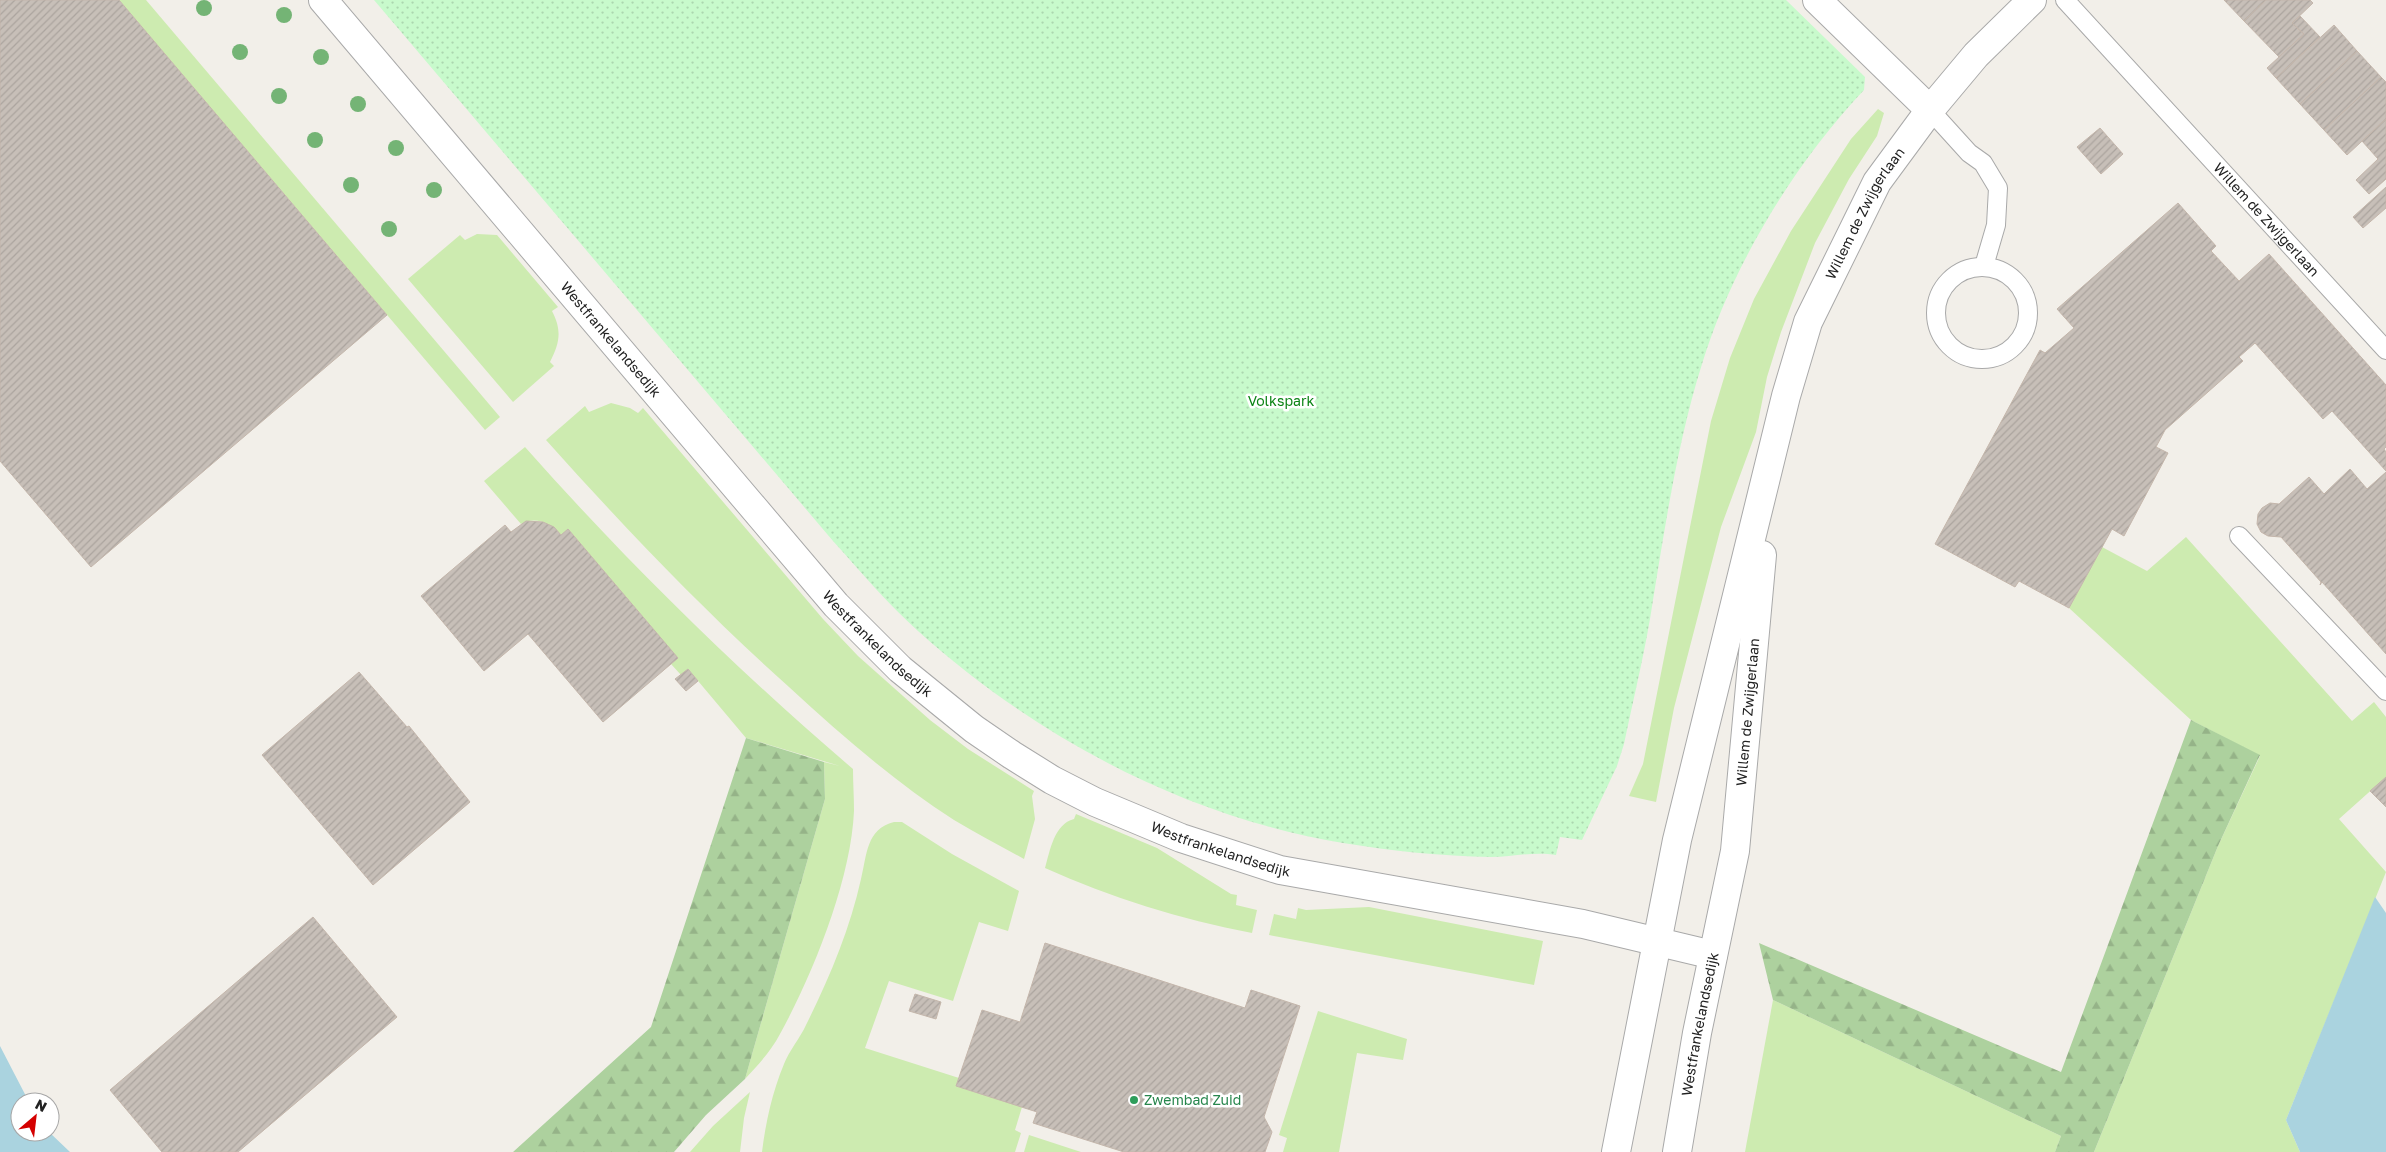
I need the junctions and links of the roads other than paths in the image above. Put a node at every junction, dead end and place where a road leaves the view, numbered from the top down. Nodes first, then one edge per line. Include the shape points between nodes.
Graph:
1 (324, 0) edge
2 (1817, 0) edge
3 (2032, 0) edge
4 (2065, 0) edge
5 (1930, 110) junction
6 (1984, 266) junction
7 (2386, 350) edge
8 (1769, 468) junction
9 (2239, 536) dead end
10 (2386, 691) edge
11 (1656, 942) junction
12 (1713, 955) junction
13 (1616, 1152) edge
14 (1677, 1152) edge

1 - 11 street, Westfrankelandsedijk via 836,605 900,669 974,729 1052,780 1095,802 1180,838 1280,870 1583,924
2 - 5 street
3 - 5 street, Willem de Zwijgerlaan via 1976,55
4 - 7 lane, Willem de Zwijgerlaan
5 - 6 lane via 1968,153 1983,163 1998,188 1996,225
5 - 8 street, Willem de Zwijgerlaan via 1877,182 1808,322
6 - 6 lane via 2000,270 2016,281 2026,298 2028,315 2024,332 2013,346 1997,356 1980,359 1962,354 1948,344 1938,328 1936,311 1940,293 1950,278 1965,269
8 - 11 street, Willem de Zwijgerlaan via 1677,840
8 - 12 street, Willem de Zwijgerlaan via 1736,851
9 - 10 lane
11 - 12 street, Westfrankelandsedijk
11 - 13 street
12 - 14 street, Westfrankelandsedijk

